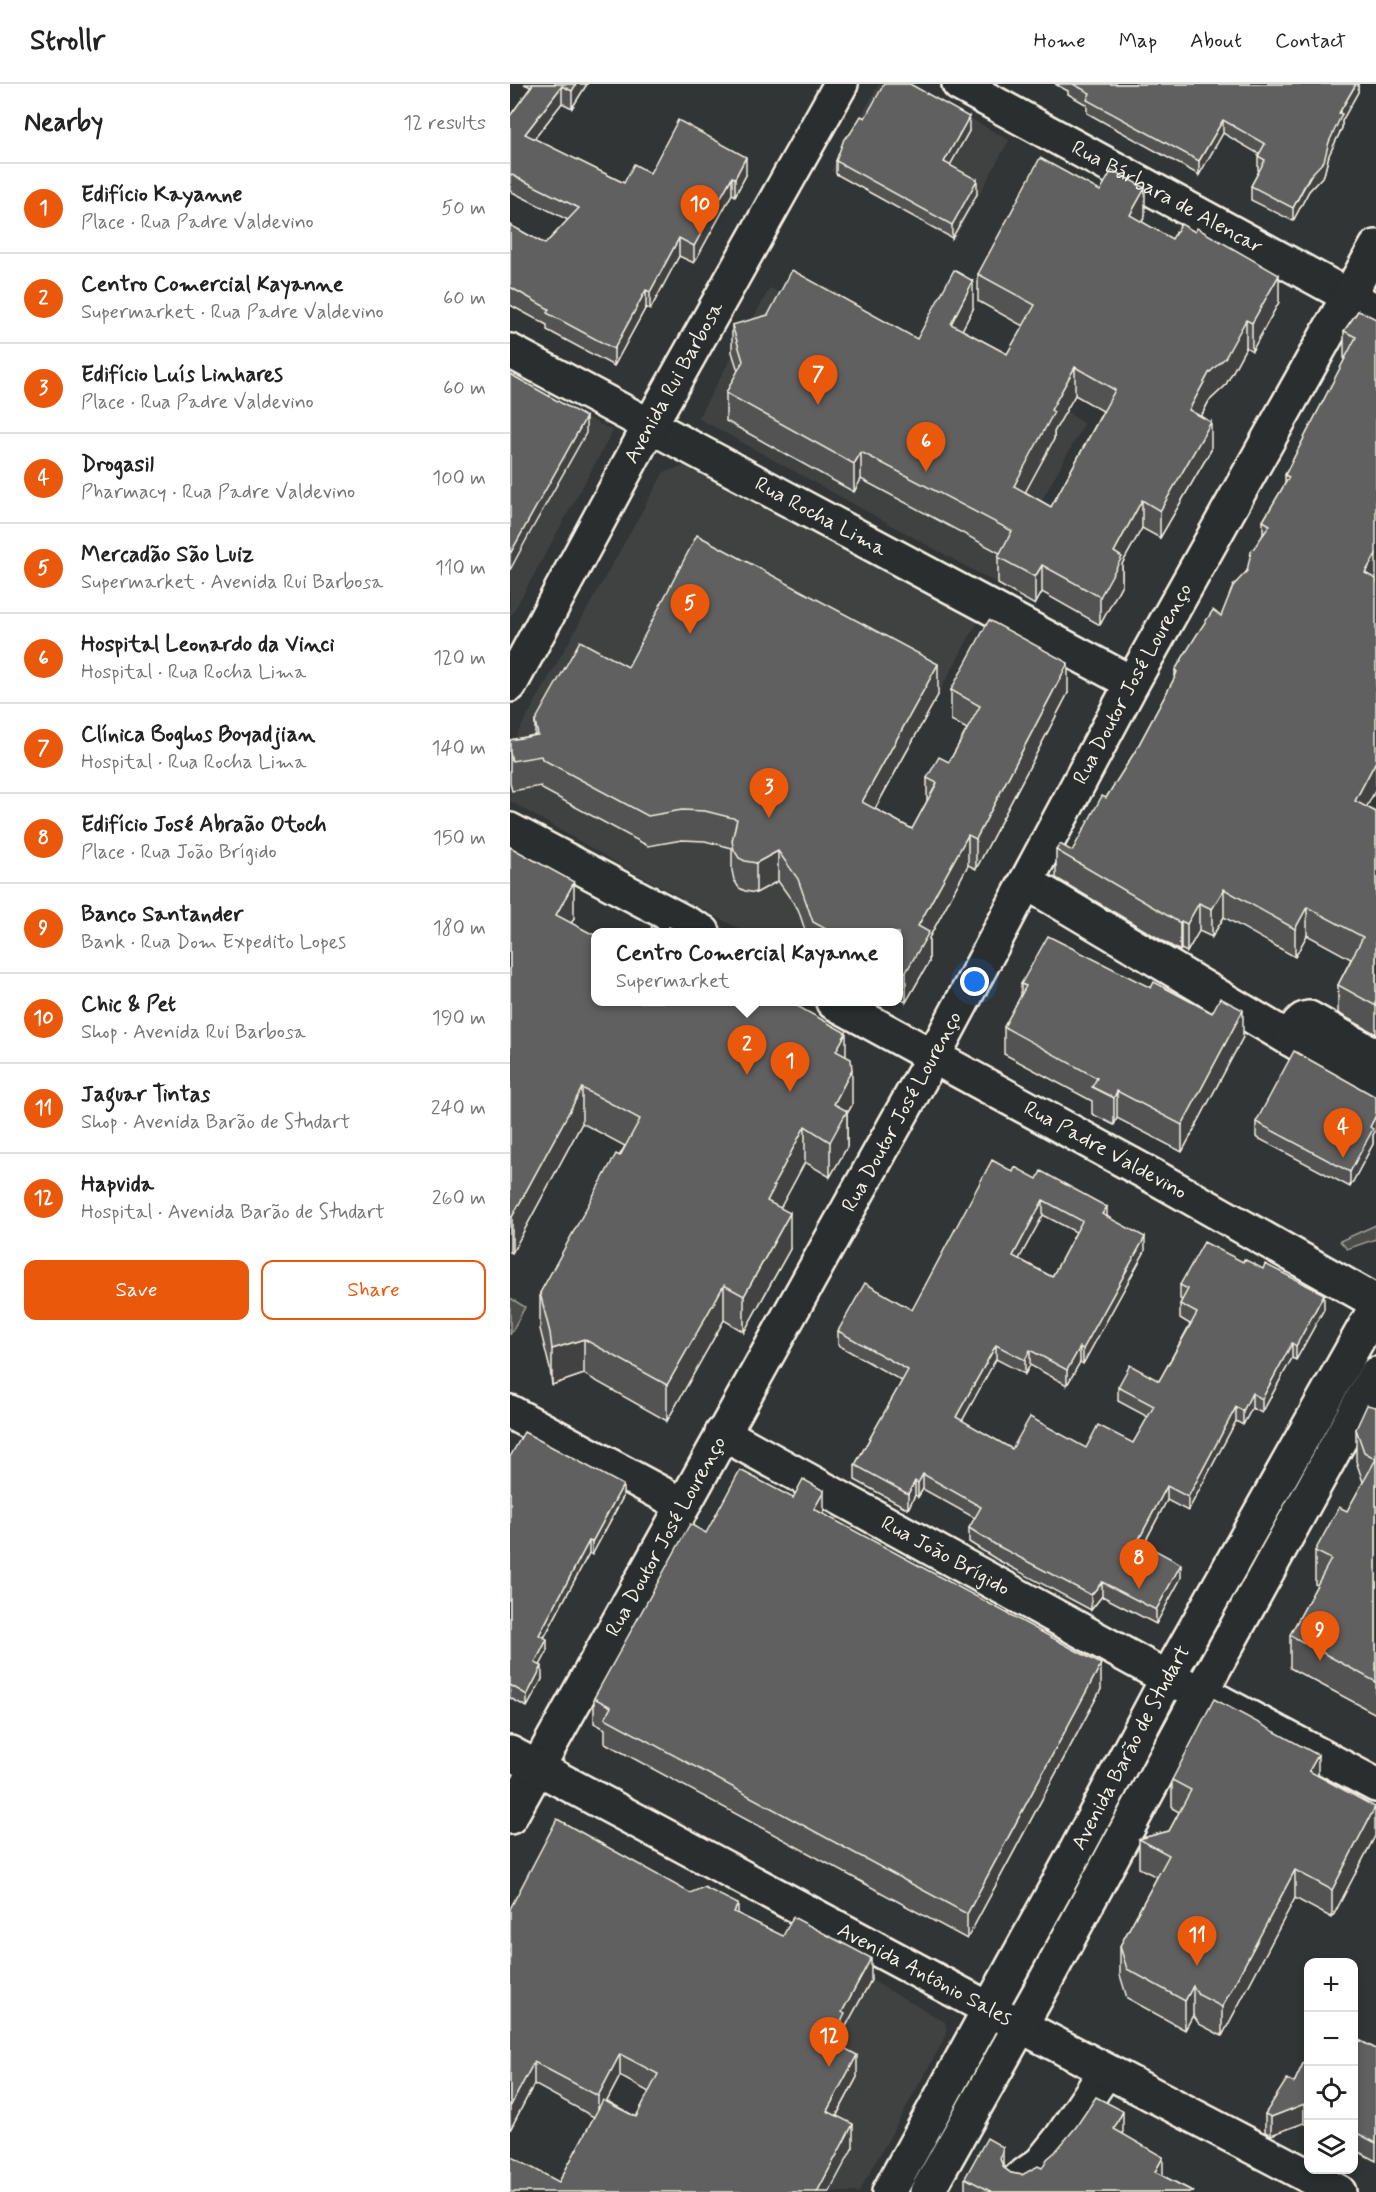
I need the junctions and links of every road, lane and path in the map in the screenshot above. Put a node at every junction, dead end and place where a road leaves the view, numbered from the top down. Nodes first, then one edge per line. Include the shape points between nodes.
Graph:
1 (841, 84) edge
2 (959, 84) edge
3 (1376, 247) edge
4 (1363, 303) edge
5 (510, 351) edge
6 (650, 424) junction
7 (1132, 683) junction
8 (510, 685) edge
9 (510, 830) edge
10 (1026, 882) junction
11 (695, 928) edge
12 (841, 1006) edge
13 (1290, 1039) junction
14 (933, 1055) junction
15 (1376, 1056) edge
16 (1376, 1090) edge
17 (1376, 1302) edge
18 (1376, 1307) edge
19 (1376, 1374) edge
20 (510, 1412) edge
21 (722, 1433) junction
22 (683, 1505) junction
23 (1168, 1677) junction
24 (1201, 1692) junction
25 (524, 1760) edge
26 (1376, 1785) edge
27 (510, 1817) edge
28 (990, 2010) junction
29 (1021, 2026) junction
30 (1107, 2071) junction
31 (1019, 2179) edge
32 (889, 2192) edge
33 (927, 2192) edge
34 (1339, 2192) edge

1 - 6 main road, Avenida Rui Barbosa
2 - 4 main road, Rua Bárbara de Alencar
3 - 4 main road, Rua Doutor José Lourenço
4 - 7 main road, Rua Doutor José Lourenço
5 - 6 main road, Rua Rocha Lima
6 - 7 main road, Rua Rocha Lima
6 - 8 main road, Avenida Rui Barbosa
7 - 10 main road, Rua Doutor José Lourenço
9 - 11 main road
10 - 13 main road
10 - 14 main road, Rua Doutor José Lourenço
12 - 14 main road, Rua Padre Valdevino
13 - 15 main road via 1303,1018 1309,1018
13 - 16 main road
14 - 17 main road, Rua Padre Valdevino
14 - 21 main road, Rua Doutor José Lourenço
18 - 23 main road, Avenida Barão de Studart
19 - 24 main road, Avenida Barão de Studart
20 - 22 main road
21 - 22 main road, Rua Doutor José Lourenço
21 - 23 main road, Rua João Brígido
22 - 25 main road, Rua Doutor José Lourenço
23 - 24 main road, Rua João Brígido
23 - 28 main road, Avenida Barão de Studart
24 - 26 main road, Rua João Brígido
24 - 29 main road, Avenida Barão de Studart
25 - 27 main road, Rua Doutor José Lourenço
25 - 28 main road, Avenida Antônio Sales
28 - 29 main road, Avenida Antônio Sales
28 - 32 main road, Avenida Barão de Studart
29 - 30 main road, Avenida Antônio Sales
29 - 33 main road, Avenida Barão de Studart
30 - 31 main road via 1041,2163
30 - 34 main road, Avenida Antônio Sales

